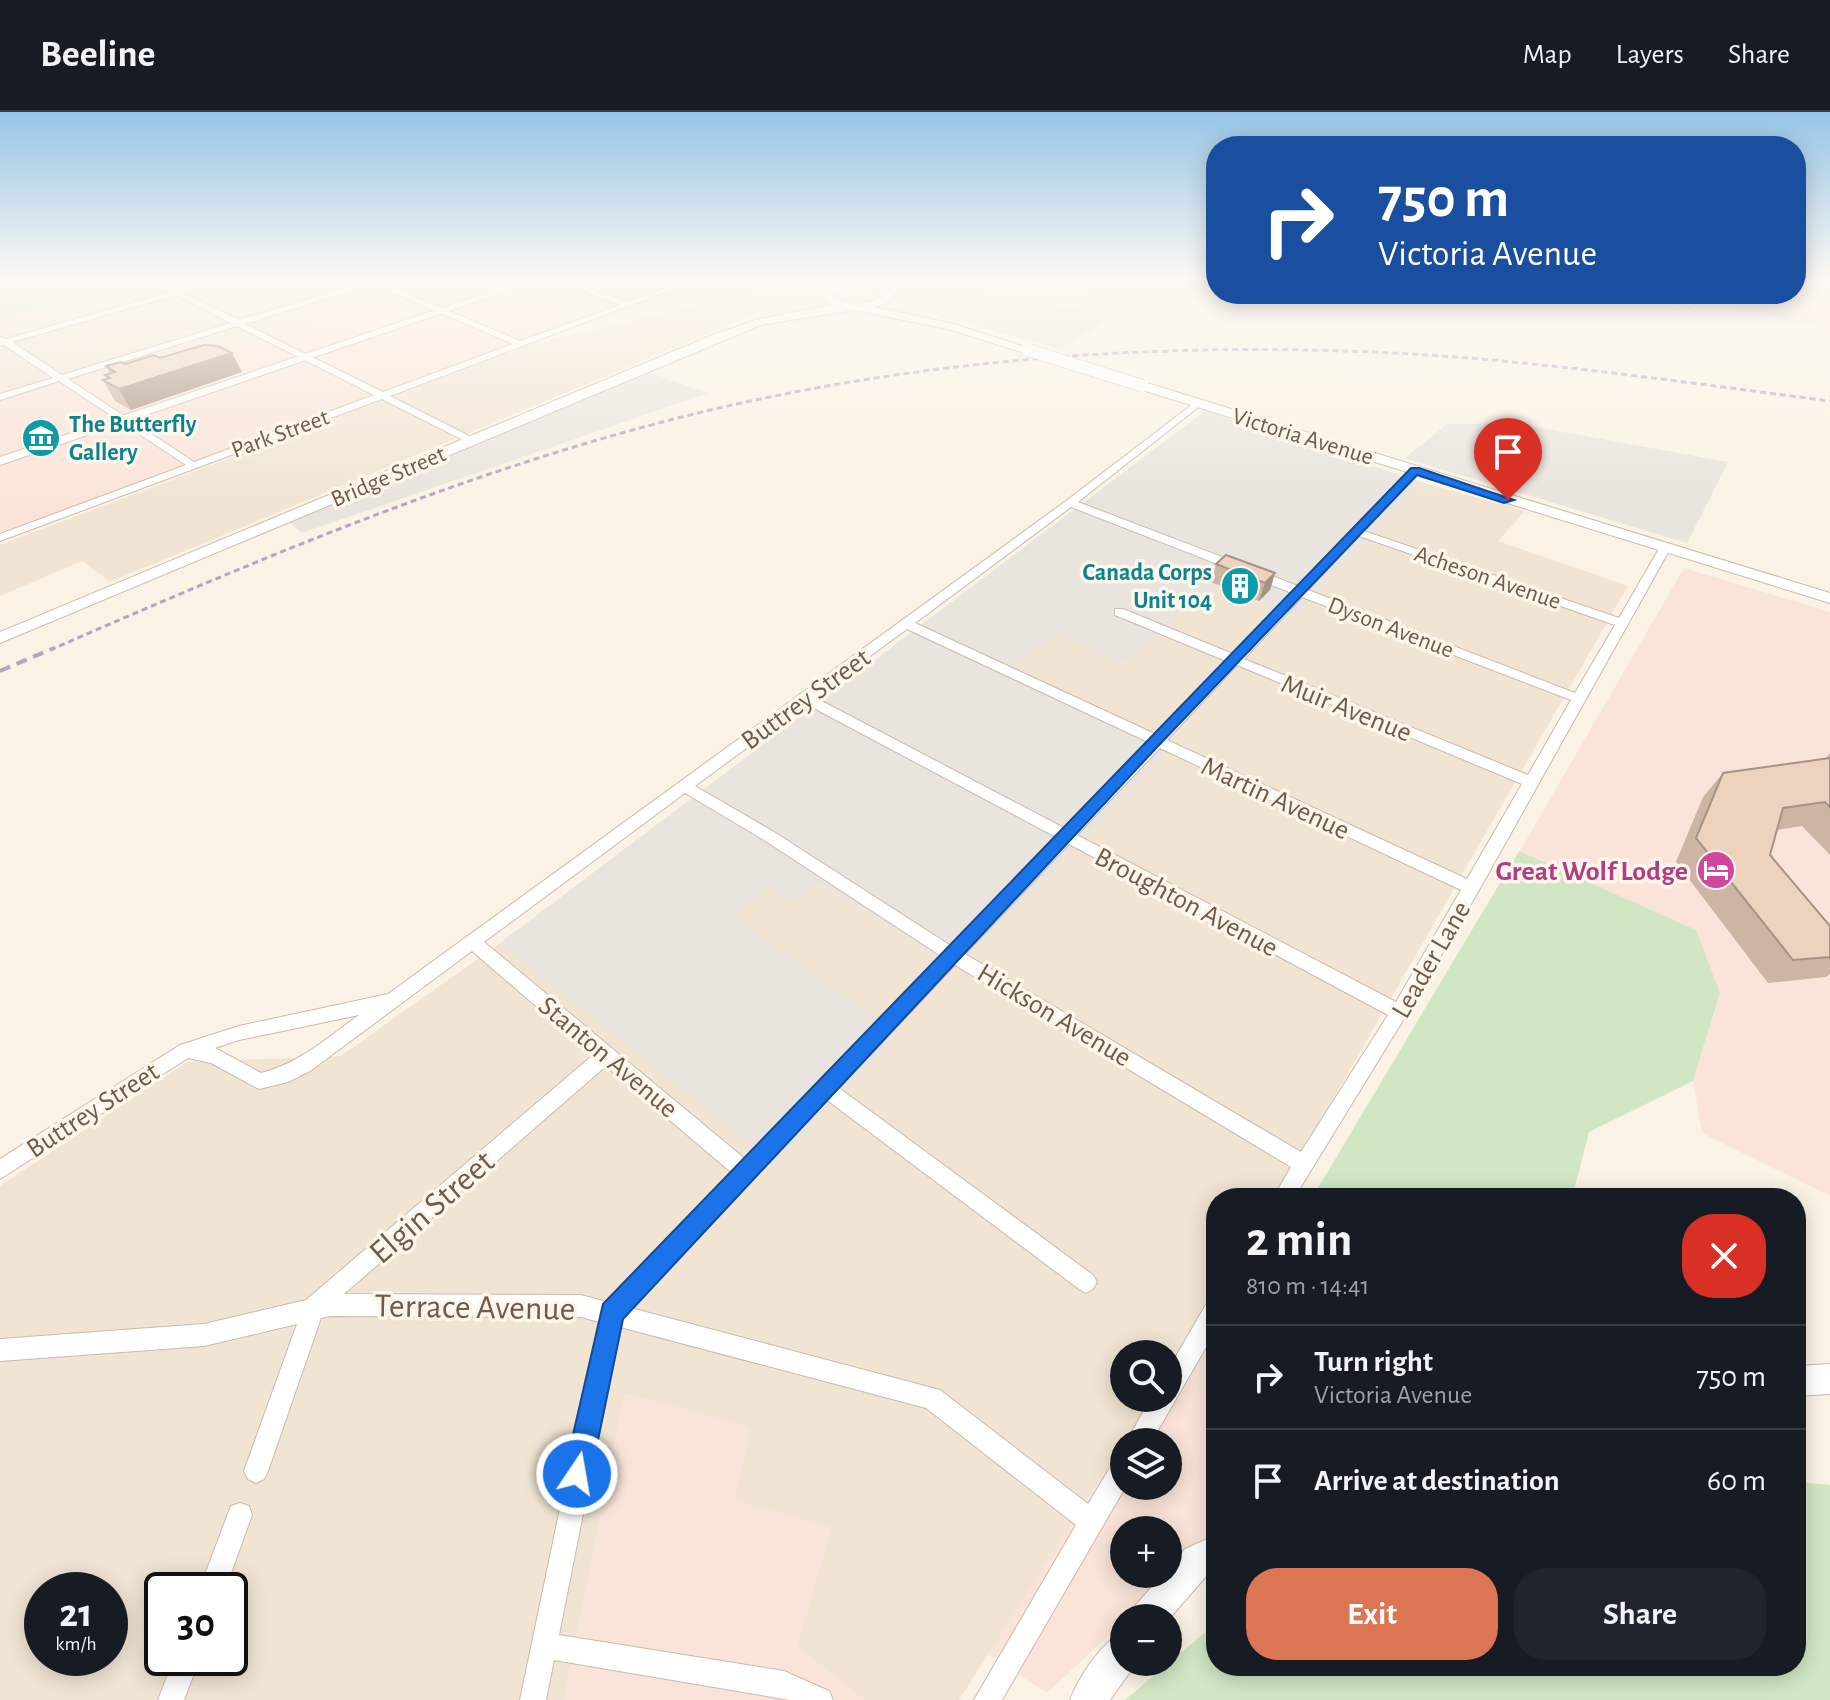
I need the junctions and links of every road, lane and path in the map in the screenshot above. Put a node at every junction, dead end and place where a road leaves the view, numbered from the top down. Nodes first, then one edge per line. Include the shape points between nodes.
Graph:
1 (21, 353) edge
2 (141, 353) edge
3 (296, 353) edge
4 (319, 353) edge
5 (494, 353) edge
6 (679, 353) edge
7 (1038, 353) edge
8 (305, 358) junction
9 (60, 378) junction
10 (381, 395) junction
11 (0, 397) edge
12 (1198, 403) junction
13 (123, 419) junction
14 (472, 441) junction
15 (0, 461) edge
16 (192, 465) junction
17 (1415, 471) junction
18 (1070, 503) junction
19 (1357, 532) junction
20 (0, 538) edge
21 (1664, 549) junction
22 (1300, 592) junction
23 (1830, 598) edge
24 (1119, 612) dead end
25 (1619, 622) junction
26 (907, 624) junction
27 (0, 638) edge
28 (1232, 661) junction
29 (805, 698) junction
30 (1577, 698) junction
31 (1155, 740) junction
32 (1532, 782) junction
33 (685, 786) junction
34 (1065, 837) junction
35 (1472, 888) junction
36 (472, 942) junction
37 (952, 953) junction
38 (408, 989) junction
39 (1399, 1012) junction
40 (186, 1050) junction
41 (607, 1054) junction
42 (825, 1088) junction
43 (1303, 1164) junction
44 (0, 1170) edge
45 (745, 1171) junction
46 (1289, 1188) edge
47 (1086, 1282) dead end
48 (314, 1306) junction
49 (612, 1313) junction
50 (1206, 1326) edge
51 (0, 1350) edge
52 (1182, 1367) edge
53 (1830, 1379) edge
54 (1806, 1380) edge
55 (256, 1471) dead end
56 (1110, 1490) edge
57 (240, 1515) dead end
58 (1091, 1522) junction
59 (1206, 1557) edge
60 (219, 1572) edge
61 (1159, 1604) edge
62 (544, 1645) junction
63 (1110, 1669) edge
64 (180, 1676) edge
65 (171, 1700) edge
66 (533, 1700) edge
67 (820, 1700) edge
68 (987, 1700) edge
69 (1088, 1700) edge

1 - 9 street
2 - 9 street
3 - 8 street
4 - 8 street
5 - 10 street, Park Street
6 - 14 main road, Bridge Street
7 - 12 main road, Victoria Avenue, bridge
8 - 10 street
8 - 13 street
9 - 11 street
9 - 13 street
10 - 14 street
10 - 16 street, Park Street
12 - 17 main road, Victoria Avenue
12 - 18 street, Buttrey Street
13 - 15 street
13 - 16 street
14 - 27 main road, Bridge Street
16 - 20 street, Park Street
17 - 19 street
17 - 21 main road, Victoria Avenue
18 - 22 street, Dyson Avenue
18 - 26 street, Buttrey Street
19 - 22 street
19 - 25 street, Acheson Avenue
21 - 23 main road, Victoria Avenue
21 - 25 street, Leader Lane
22 - 28 street
22 - 30 street, Dyson Avenue
24 - 28 street, Muir Avenue
25 - 30 street, Leader Lane
26 - 29 street, Buttrey Street
26 - 31 street, Martin Avenue
28 - 31 street
28 - 32 street, Muir Avenue
29 - 33 street, Buttrey Street
29 - 34 street, Broughton Avenue
30 - 32 street, Leader Lane
31 - 34 street
31 - 35 street, Martin Avenue
32 - 35 street, Leader Lane
33 - 36 street, Buttrey Street
33 - 37 street, Hickson Avenue
34 - 37 street
34 - 39 street, Broughton Avenue
35 - 39 street, Leader Lane
36 - 38 street, Buttrey Street
36 - 41 street, Stanton Avenue
37 - 42 street
37 - 43 street, Hickson Avenue
38 - 40 street, Buttrey Street via 367,1007 239,1033
38 - 40 street, Buttrey Street via 304,1065 277,1078 254,1080 215,1056
39 - 43 street, Leader Lane
40 - 44 street, Buttrey Street
41 - 45 street, Stanton Avenue
41 - 48 street, Elgin Street
42 - 45 street
42 - 47 street
43 - 46 street, Leader Lane
45 - 49 street
48 - 49 street, Terrace Avenue via 566,1305
48 - 51 street, Terrace Avenue via 204,1335
48 - 55 street, Elgin Street
49 - 58 street, Terrace Avenue via 932,1398
49 - 62 street
50 - 52 street
53 - 54 main road
56 - 58 street
57 - 60 street
58 - 68 street
59 - 61 main road
62 - 66 street
62 - 67 street via 784,1684
63 - 69 main road
64 - 65 street

